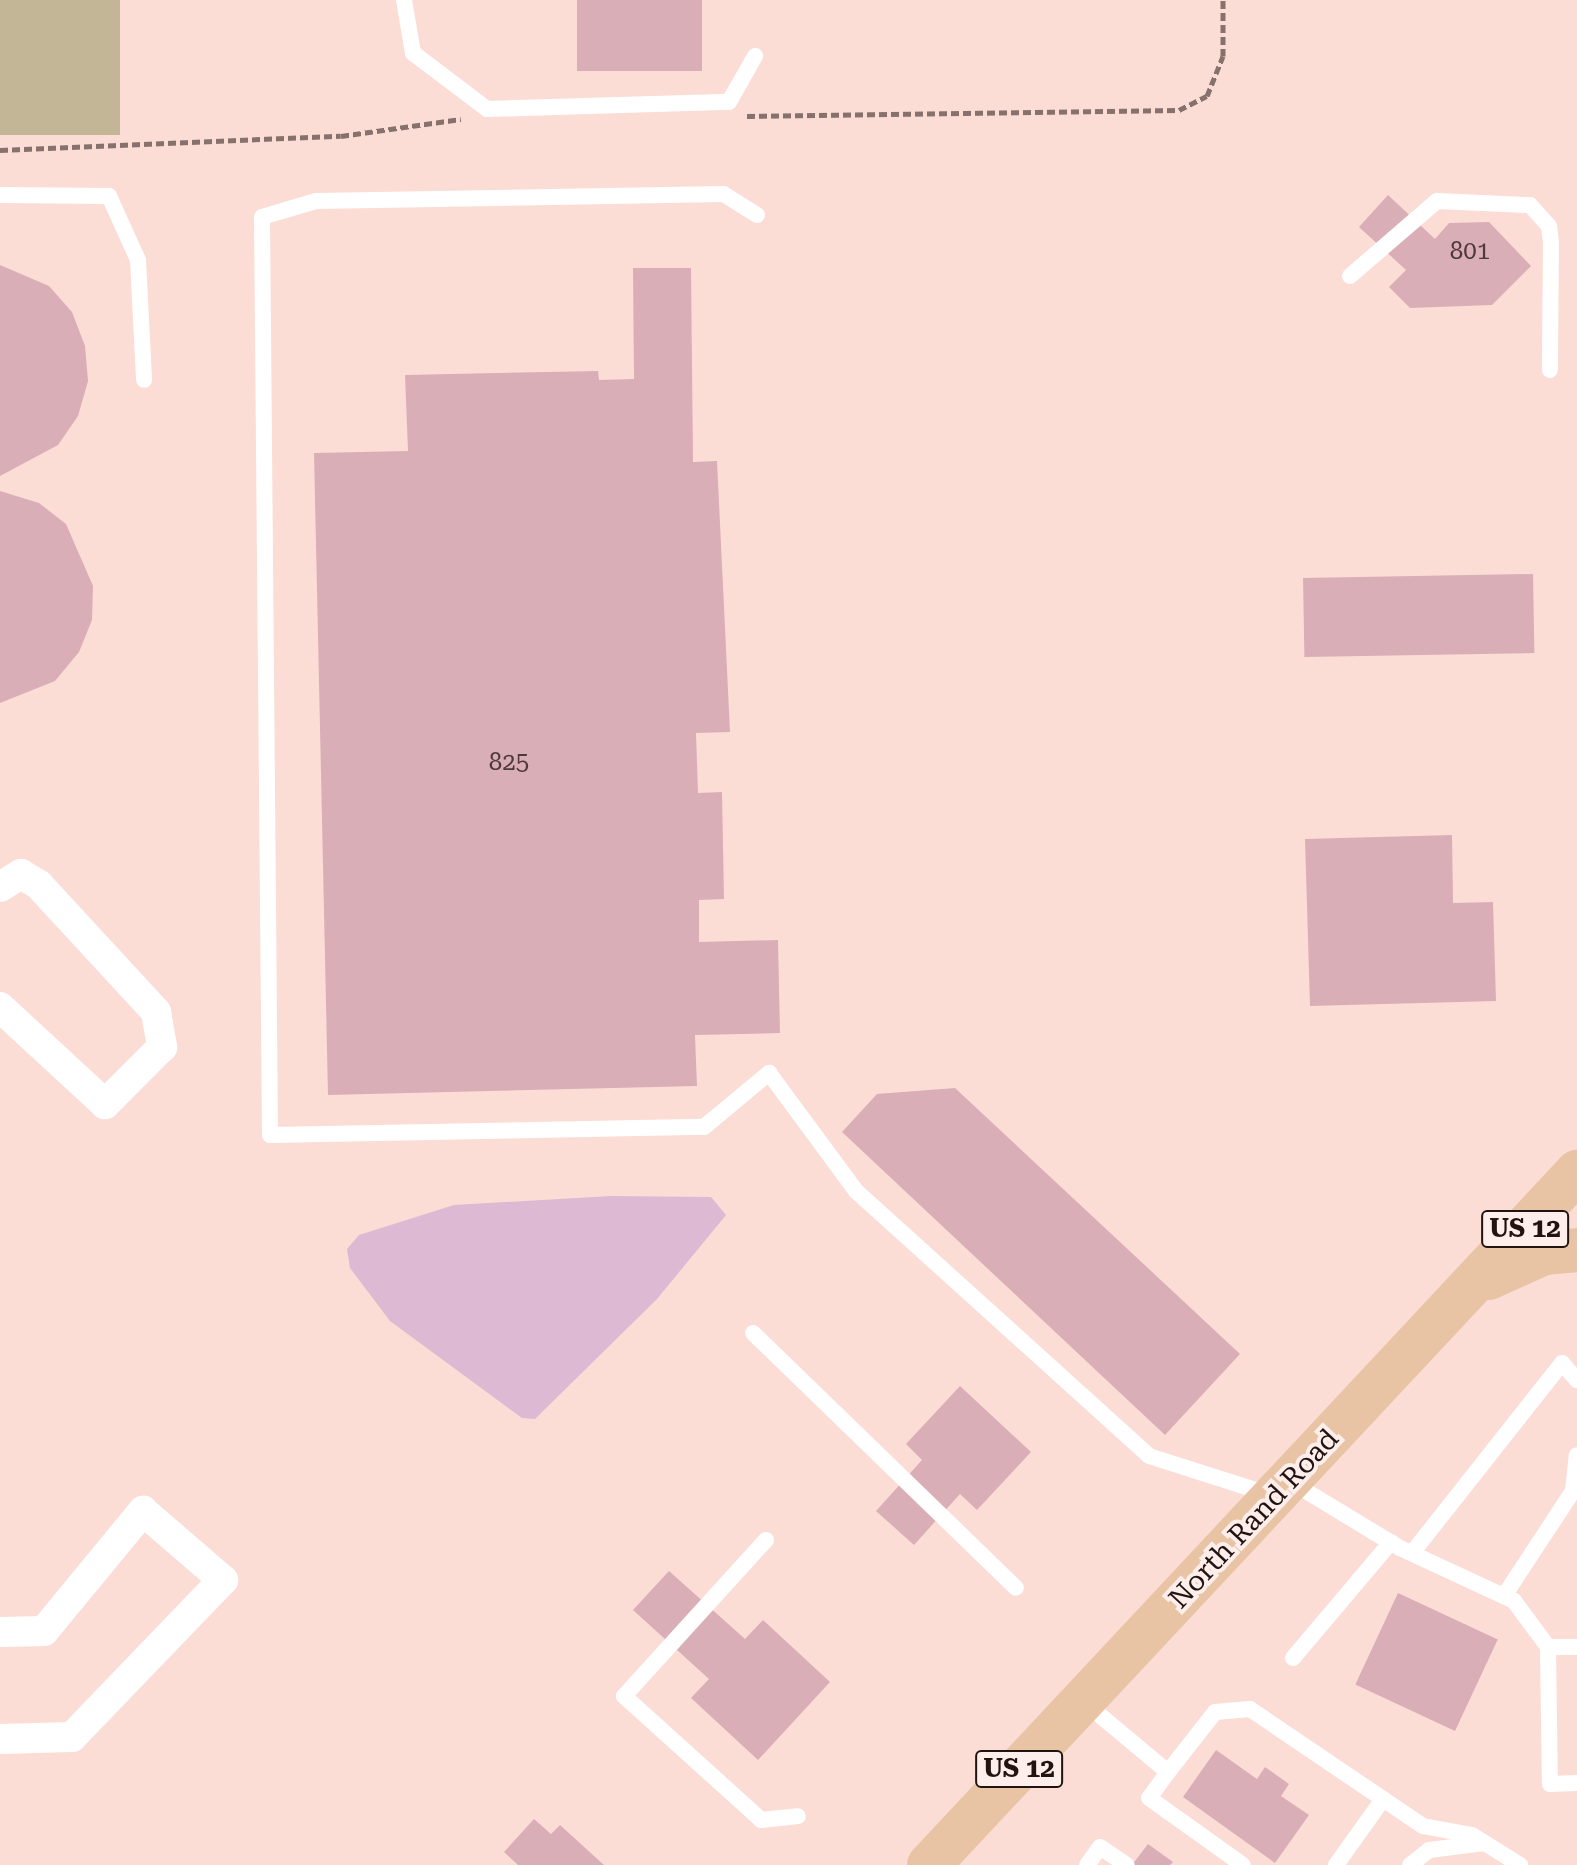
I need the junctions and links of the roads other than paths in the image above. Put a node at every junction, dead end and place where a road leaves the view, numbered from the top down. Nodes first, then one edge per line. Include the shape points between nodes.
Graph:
1 (404, 0) edge
2 (755, 56) dead end
3 (0, 195) edge
4 (757, 215) dead end
5 (1350, 276) dead end
6 (1550, 370) dead end
7 (144, 380) dead end
8 (0, 887) edge
9 (0, 1007) edge
10 (1577, 1172) edge
11 (1577, 1250) edge
12 (1472, 1286) junction
13 (753, 1333) dead end
14 (1577, 1380) edge
15 (1577, 1455) edge
16 (1281, 1488) junction
17 (766, 1540) dead end
18 (1391, 1542) junction
19 (1412, 1553) junction
20 (1016, 1588) dead end
21 (1504, 1596) junction
22 (0, 1632) edge
23 (1548, 1647) junction
24 (1577, 1647) edge
25 (1293, 1658) dead end
26 (1083, 1701) junction
27 (0, 1739) edge
28 (1168, 1772) junction
29 (1577, 1783) edge
30 (1383, 1799) junction
31 (798, 1816) dead end
32 (1485, 1843) junction
33 (929, 1865) edge
34 (1087, 1865) edge
35 (1127, 1865) edge
36 (1243, 1865) edge
37 (1336, 1865) edge
38 (1410, 1865) edge
39 (1520, 1865) edge

1 - 2 lane via 413,53 487,109 729,102
3 - 7 lane via 109,196 138,260
4 - 16 lane via 724,194 316,201 262,217 270,1135 704,1127 769,1073 856,1191 1149,1456
5 - 6 lane via 1437,201 1530,205 1549,226
8 - 9 street via 21,874 39,885 156,1012 162,1047 105,1104
10 - 12 main road, North Rand Road / US 12
11 - 12 main road via 1544,1253
12 - 16 main road, North Rand Road / US 12
13 - 20 lane
14 - 19 lane via 1562,1363
15 - 21 lane via 1573,1491
16 - 18 lane
16 - 26 main road, North Rand Road / US 12
17 - 31 lane via 624,1696 761,1820
18 - 19 lane
18 - 25 lane
19 - 21 lane
21 - 23 lane
22 - 27 street via 44,1631 143,1511 223,1580 72,1737
23 - 24 lane
23 - 29 lane via 1550,1784
26 - 28 lane
26 - 33 main road, North Rand Road / US 12
28 - 30 lane via 1215,1712 1250,1709
28 - 36 lane via 1149,1798
30 - 32 lane via 1423,1826
30 - 37 lane
32 - 38 lane via 1429,1850
32 - 39 lane
34 - 35 lane via 1100,1847

